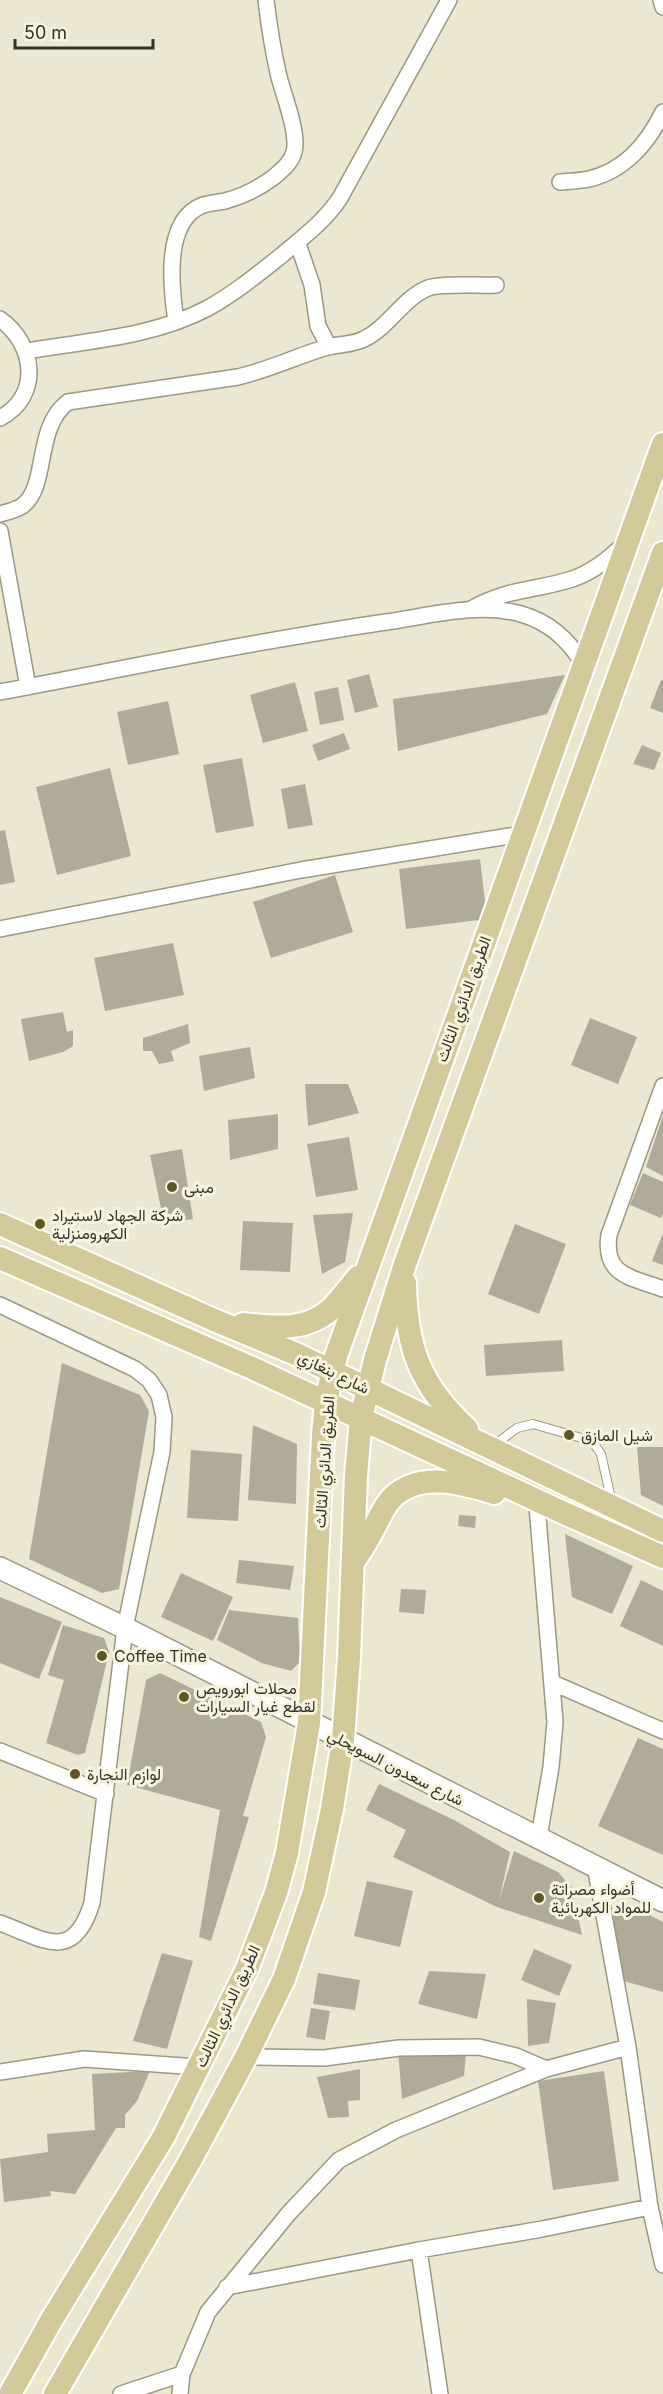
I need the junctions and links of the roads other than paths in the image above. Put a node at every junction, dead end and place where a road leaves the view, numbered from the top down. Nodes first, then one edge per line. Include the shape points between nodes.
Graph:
1 (266, 0) edge
2 (449, 0) edge
3 (661, 0) edge
4 (663, 7) edge
5 (663, 112) edge
6 (561, 182) dead end
7 (298, 244) junction
8 (496, 285) dead end
9 (0, 319) edge
10 (176, 321) junction
11 (329, 347) junction
12 (27, 351) junction
13 (0, 418) edge
14 (663, 444) edge
15 (0, 514) edge
16 (0, 531) edge
17 (630, 539) junction
18 (663, 553) edge
19 (468, 610) junction
20 (583, 664) junction
21 (28, 687) junction
22 (0, 692) edge
23 (522, 834) junction
24 (0, 929) edge
25 (663, 1086) edge
26 (660, 1106) edge
27 (0, 1224) edge
28 (0, 1258) edge
29 (405, 1264) junction
30 (367, 1267) junction
31 (663, 1289) edge
32 (0, 1305) edge
33 (214, 1320) junction
34 (333, 1371) junction
35 (369, 1389) junction
36 (326, 1401) junction
37 (361, 1418) junction
38 (488, 1447) junction
39 (537, 1506) junction
40 (613, 1507) junction
41 (564, 1513) junction
42 (663, 1531) edge
43 (663, 1557) edge
44 (352, 1564) junction
45 (0, 1568) edge
46 (125, 1628) junction
47 (553, 1683) junction
48 (309, 1723) junction
49 (663, 1731) edge
50 (343, 1740) junction
51 (0, 1751) edge
52 (106, 1794) junction
53 (538, 1837) junction
54 (596, 1866) junction
55 (663, 1901) edge
56 (0, 1923) edge
57 (628, 2047) junction
58 (246, 2057) junction
59 (198, 2067) junction
60 (546, 2069) junction
61 (0, 2072) edge
62 (650, 2207) junction
63 (419, 2250) junction
64 (663, 2265) edge
65 (227, 2287) junction
66 (182, 2374) junction
67 (10, 2394) edge
68 (55, 2394) edge
69 (121, 2394) edge
70 (180, 2394) edge
71 (440, 2394) edge

1 - 10 street via 294,136 294,154 282,170 256,189 204,205 184,220 171,269
2 - 7 street via 340,198
3 - 4 street
5 - 6 street via 638,151 612,171 588,180
7 - 10 street via 238,289 206,309
7 - 11 street via 312,285 318,326
8 - 11 street via 428,288 363,340
9 - 12 street via 20,338
10 - 12 street
11 - 15 street via 238,377 68,402 48,428 33,493 22,506
12 - 13 street via 24,393
14 - 17 main road, الطريق الدائري الثالث
16 - 21 street
17 - 19 street via 591,571 500,595
17 - 20 main road, الطريق الدائري الثالث
18 - 29 main road, الطريق الدائري الثالث
19 - 20 street via 509,612 541,622 561,635
19 - 21 street via 295,636
20 - 23 main road, الطريق الدائري الثالث
21 - 22 street
23 - 24 street via 301,870
23 - 30 main road, الطريق الدائري الثالث
25 - 26 street
26 - 31 street via 607,1249 610,1263 619,1271
27 - 33 main road, شارع بنغازي
28 - 36 main road, شارع بنغازي
29 - 35 main road, الطريق الدائري الثالث
29 - 38 main road via 408,1325 422,1374 452,1416
30 - 33 main road via 330,1310 314,1321 296,1327
30 - 34 main road, الطريق الدائري الثالث
32 - 46 street via 135,1369 159,1395 164,1417 162,1452
33 - 34 main road, شارع بنغازي
34 - 35 main road, شارع بنغازي
34 - 36 main road, الطريق الدائري الثالث
35 - 37 main road, الطريق الدائري الثالث
35 - 38 main road, شارع بنغازي
36 - 37 main road, شارع بنغازي
36 - 48 main road, الطريق الدائري الثالث
37 - 41 main road, شارع بنغازي
37 - 44 main road, الطريق الدائري الثالث
38 - 40 main road, شارع بنغازي
38 - 40 lane via 517,1428 533,1424 592,1441 601,1454
39 - 41 main road
39 - 44 main road via 468,1485 442,1481 414,1485 392,1498
39 - 47 street
40 - 42 main road, شارع بنغازي
41 - 43 main road, شارع بنغازي
44 - 50 main road, الطريق الدائري الثالث
45 - 46 main road, شارع سعدون السويحلي
46 - 48 main road, شارع سعدون السويحلي
46 - 52 street
47 - 49 street
47 - 53 street via 551,1767
48 - 50 main road, شارع سعدون السويحلي
48 - 59 main road, الطريق الدائري الثالث via 288,1853 276,1893 247,1969
50 - 53 main road, شارع سعدون السويحلي
50 - 58 main road, الطريق الدائري الثالث via 314,1892 284,1979
51 - 52 street
52 - 56 street via 92,1903 79,1933 66,1942 54,1943
53 - 54 main road, شارع سعدون السويحلي
54 - 55 main road, شارع سعدون السويحلي
54 - 57 street
57 - 60 street
57 - 62 street
58 - 60 street via 324,2058 399,2048 479,2047
58 - 68 main road, الطريق الدائري الثالث via 192,2159
59 - 61 street via 84,2060
59 - 67 main road, الطريق الدائري الثالث via 164,2138
60 - 65 street via 396,2130 339,2160
62 - 63 street
62 - 64 street
63 - 65 street
63 - 71 street
65 - 66 street via 208,2312
66 - 69 street
66 - 70 street

